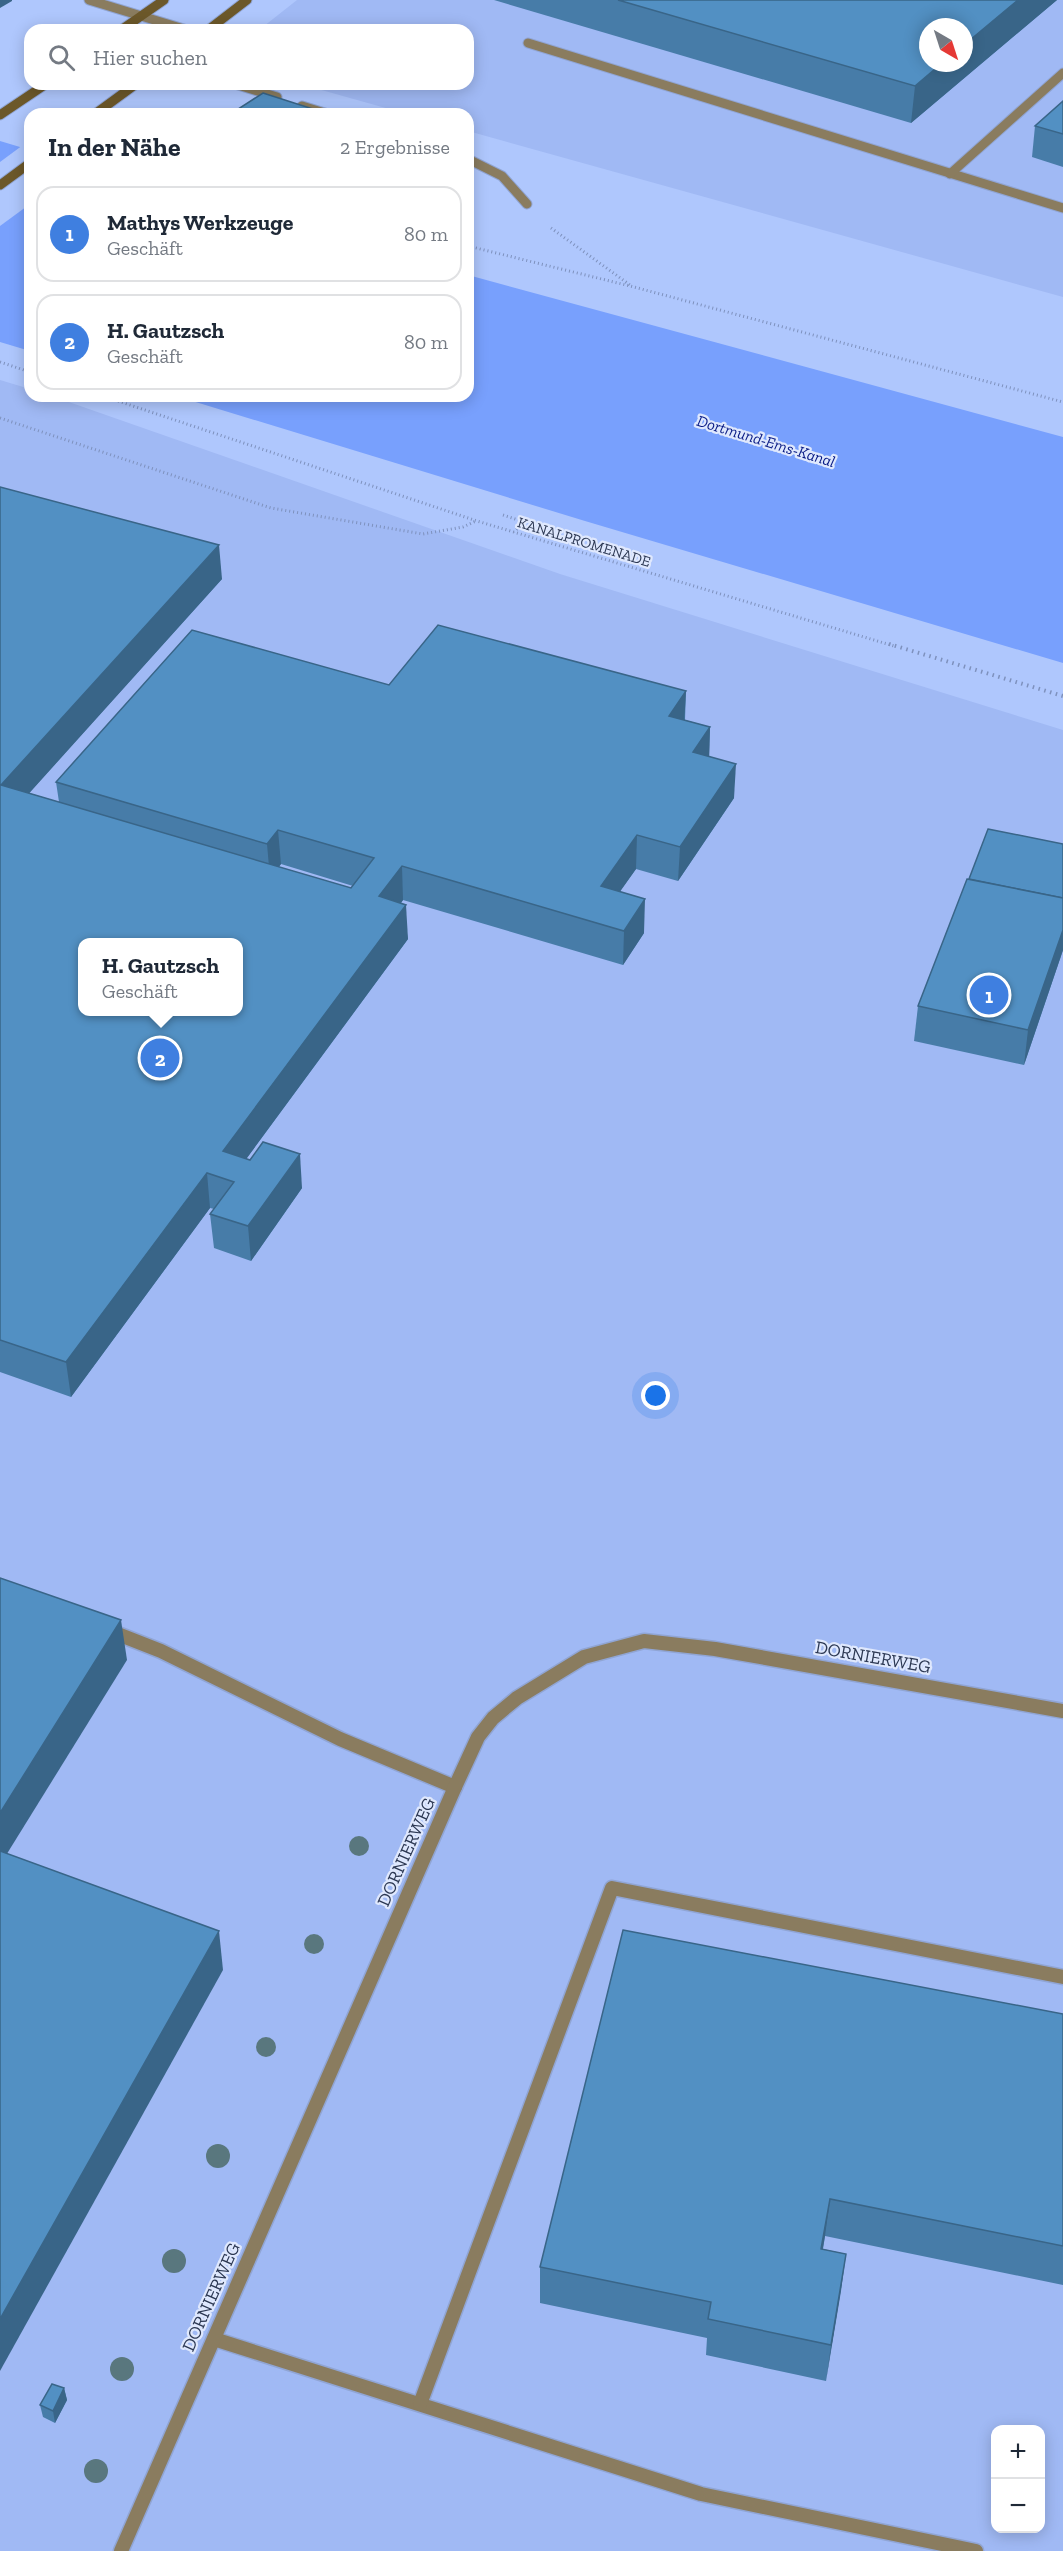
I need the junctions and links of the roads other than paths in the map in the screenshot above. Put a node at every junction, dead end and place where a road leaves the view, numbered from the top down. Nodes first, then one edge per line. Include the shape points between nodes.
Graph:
1 (89, 0) edge
2 (164, 0) edge
3 (247, 0) edge
4 (140, 17) junction
5 (130, 24) edge
6 (165, 24) edge
7 (216, 24) edge
8 (528, 43) dead end
9 (1063, 73) edge
10 (37, 90) edge
11 (128, 90) edge
12 (253, 90) edge
13 (286, 101) edge
14 (297, 104) edge
15 (103, 108) edge
16 (309, 108) edge
17 (0, 115) edge
18 (474, 161) edge
19 (24, 167) edge
20 (950, 174) junction
21 (0, 185) edge
22 (527, 204) road end
23 (1063, 208) edge
24 (97, 1626) edge
25 (1063, 1711) edge
26 (455, 1787) junction
27 (1063, 1977) edge
28 (214, 2339) junction
29 (420, 2404) junction
30 (122, 2551) edge
31 (976, 2551) edge

1 - 4 street
2 - 4 main road
3 - 7 main road
4 - 5 main road
4 - 6 street
8 - 20 street
9 - 20 street
10 - 17 main road
11 - 15 main road
12 - 13 street
14 - 16 street
18 - 22 street via 512,182
19 - 21 main road
20 - 23 street
24 - 26 street via 161,1651 339,1739
25 - 26 street, DORNIERWEG via 715,1649 644,1641 584,1657 517,1698 478,1737
26 - 28 street, DORNIERWEG
27 - 29 street via 612,1888
28 - 29 street
28 - 30 street, DORNIERWEG
29 - 31 street via 701,2494

